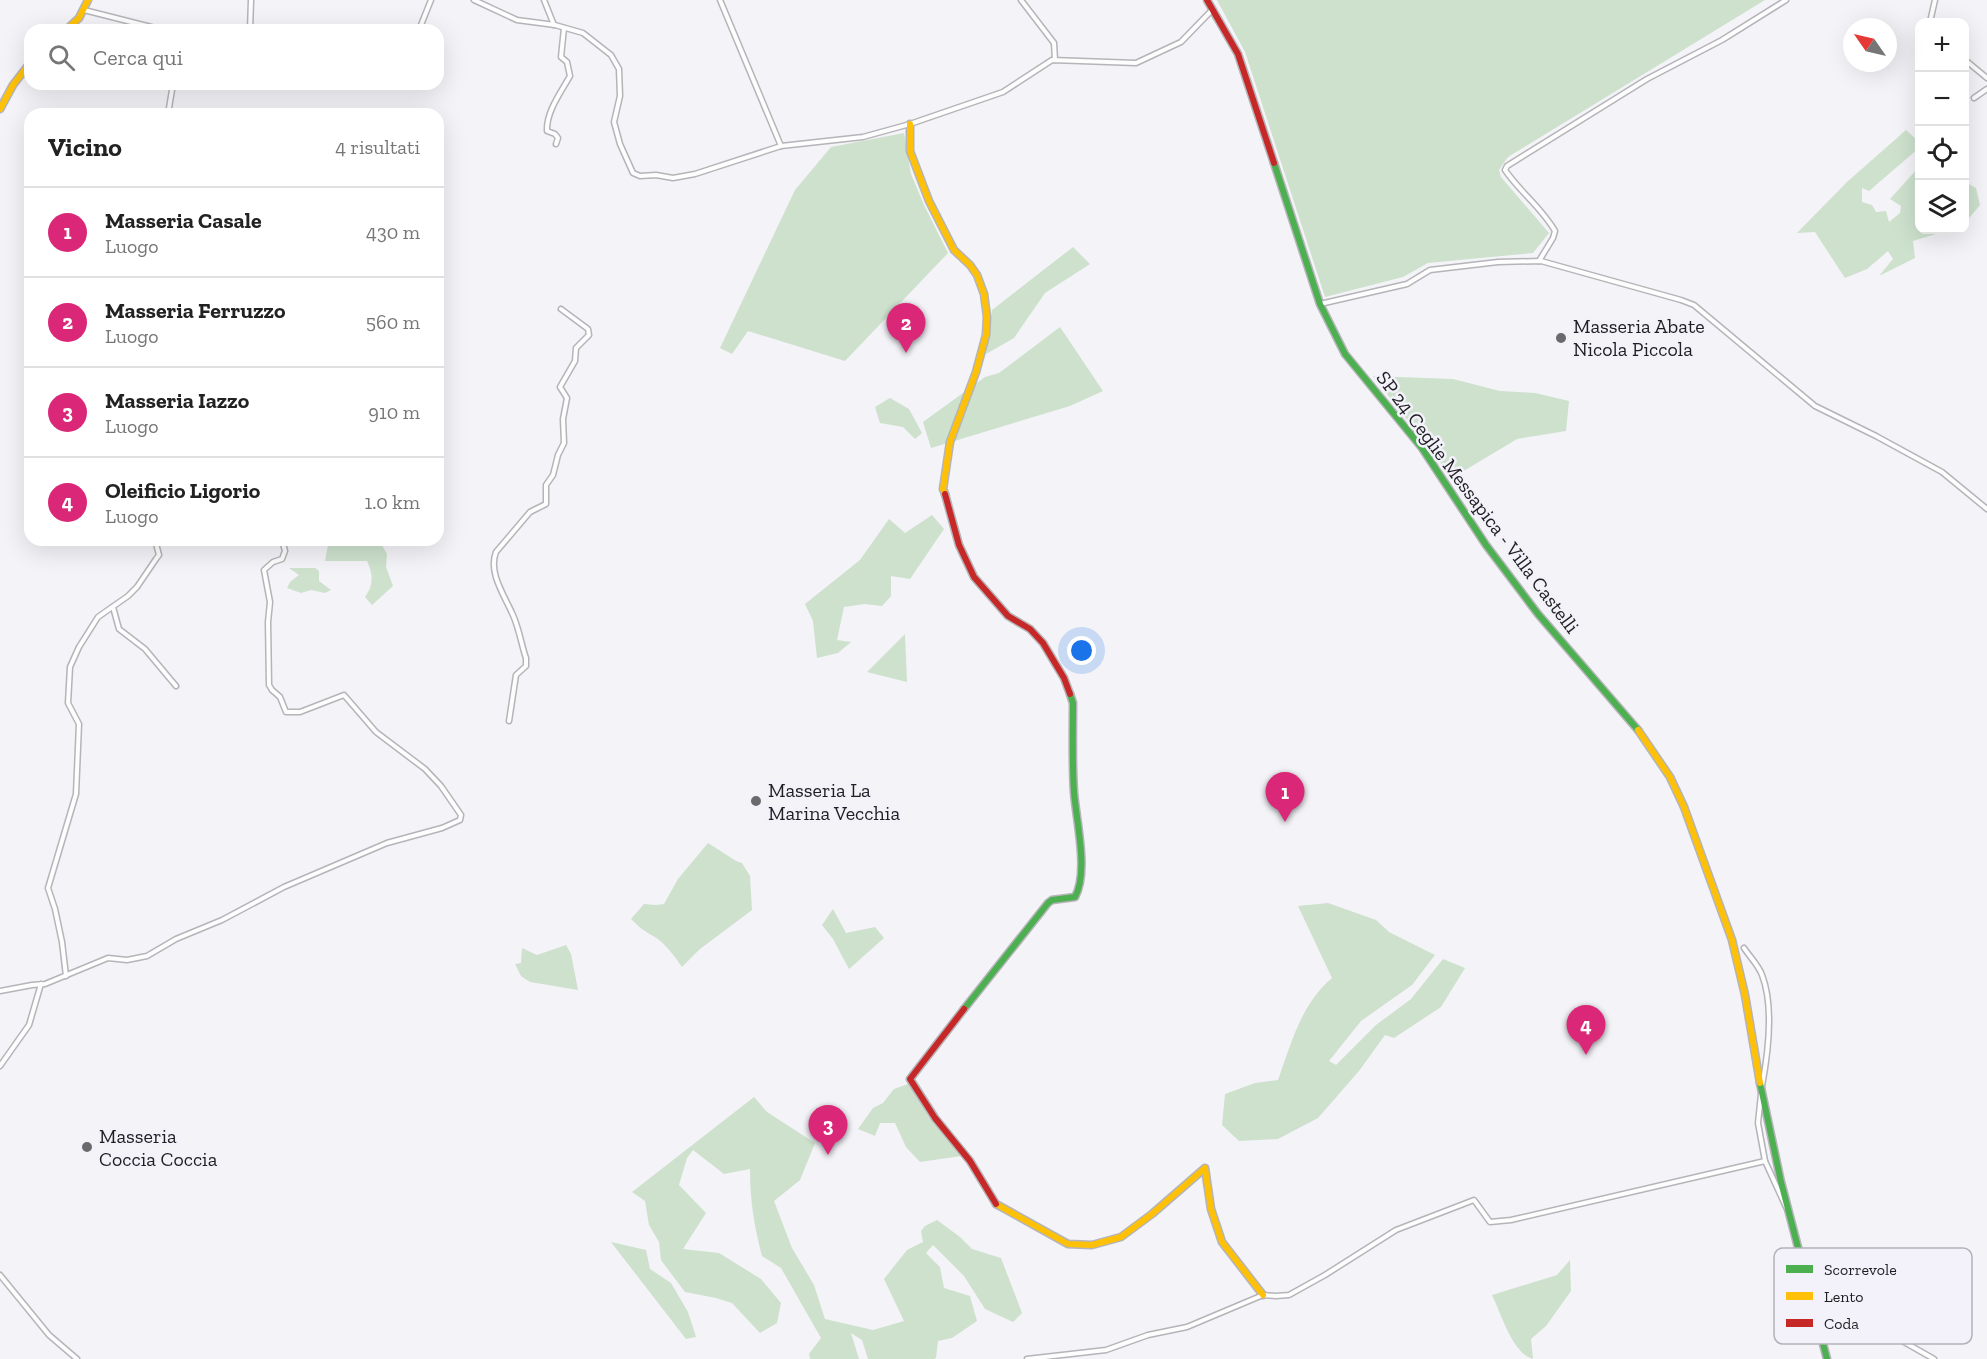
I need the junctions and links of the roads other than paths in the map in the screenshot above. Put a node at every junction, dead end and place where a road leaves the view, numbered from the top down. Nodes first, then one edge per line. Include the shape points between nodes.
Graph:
1 (88, 0) edge
2 (251, 0) edge
3 (431, 0) edge
4 (474, 0) edge
5 (544, 0) edge
6 (720, 0) edge
7 (1021, 0) edge
8 (1786, 0) edge
9 (1935, 0) edge
10 (1208, 3) edge
11 (84, 10) junction
12 (1931, 18) edge
13 (71, 24) edge
14 (139, 24) edge
15 (250, 24) edge
16 (421, 24) edge
17 (555, 25) junction
18 (564, 28) junction
19 (1055, 60) junction
20 (1969, 62) edge
21 (24, 71) edge
22 (1987, 78) edge
23 (1987, 89) edge
24 (172, 90) edge
25 (1974, 98) dead end
26 (169, 108) edge
27 (0, 109) edge
28 (910, 124) junction
29 (556, 144) dead end
30 (781, 146) junction
31 (1539, 261) junction
32 (1320, 304) junction
33 (561, 309) dead end
34 (1987, 509) edge
35 (157, 546) edge
36 (284, 546) edge
37 (113, 607) junction
38 (176, 686) dead end
39 (509, 721) dead end
40 (1744, 948) dead end
41 (66, 976) junction
42 (41, 984) junction
43 (0, 991) edge
44 (0, 1066) edge
45 (1761, 1090) junction
46 (1765, 1161) junction
47 (1789, 1213) junction
48 (1798, 1248) edge
49 (0, 1275) edge
50 (1263, 1295) junction
51 (1823, 1344) edge
52 (1908, 1344) edge
53 (77, 1359) edge
54 (1027, 1359) edge
55 (1827, 1359) edge
56 (1934, 1359) edge

1 - 11 street
2 - 15 street
3 - 16 street
4 - 17 street via 517,20
5 - 17 street
6 - 30 street
7 - 19 street via 1054,43
8 - 31 street via 1647,79 1507,166 1505,170 1515,186 1555,231
9 - 12 street
10 - 19 street via 1181,42 1152,58 1136,63
10 - 32 street, SP 24 Ceglie Messapica - Villa Castelli via 1238,54
11 - 13 street
11 - 14 street
17 - 18 street
18 - 29 street via 561,57 567,62 570,76 546,124 547,131 558,138
18 - 30 street via 583,33 611,55 619,69 620,96 614,122 633,173 673,178 695,174
19 - 28 street via 1003,92
20 - 22 street
21 - 27 street
23 - 25 street
24 - 26 street
28 - 30 street via 863,137
28 - 50 street via 910,150 929,201 954,250 977,275 987,316 976,372 950,442 943,489 959,545 974,577 1008,616 1030,629 1043,643 1064,678 1073,703 1074,792 1080,838 1080,888 1075,897 1048,903 910,1079 994,1203 1068,1244 1092,1245 1121,1237 1205,1168 1211,1209 1222,1242
31 - 32 street via 1430,270 1407,284
31 - 34 street via 1694,305 1815,406 1942,472
32 - 45 street, SP 24 Ceglie Messapica - Villa Castelli via 1345,354 1422,448 1511,580 1642,734 1670,777 1732,940
33 - 39 street via 582,322 589,335 576,348 575,361 560,387 567,398 562,419 564,443 546,485 546,504 530,512 493,558 500,590 513,614 526,658 526,666 516,675
35 - 37 street via 159,555 137,587
36 - 41 street via 282,559 264,570 270,602 269,685 286,712 300,712 344,695 376,732 441,786 461,815 460,820 387,843 284,887 147,956 108,958
37 - 38 street via 119,629 145,649
37 - 41 street via 98,617 70,667 68,703 80,724 76,794 48,888 56,909
40 - 45 street via 1762,973 1768,992 1766,1066
41 - 42 street
42 - 43 street
42 - 44 street via 28,1025
45 - 46 street via 1758,1123
45 - 47 street, SP 24 Ceglie Messapica - Villa Castelli
46 - 47 street
46 - 50 street via 1511,1220 1490,1222 1474,1200 1396,1230 1289,1295
47 - 48 street, SP 24 Ceglie Messapica - Villa Castelli
49 - 53 street via 50,1335
50 - 54 street via 1187,1327 1106,1350
51 - 55 street, SP 24 Ceglie Messapica - Villa Castelli
52 - 56 street

